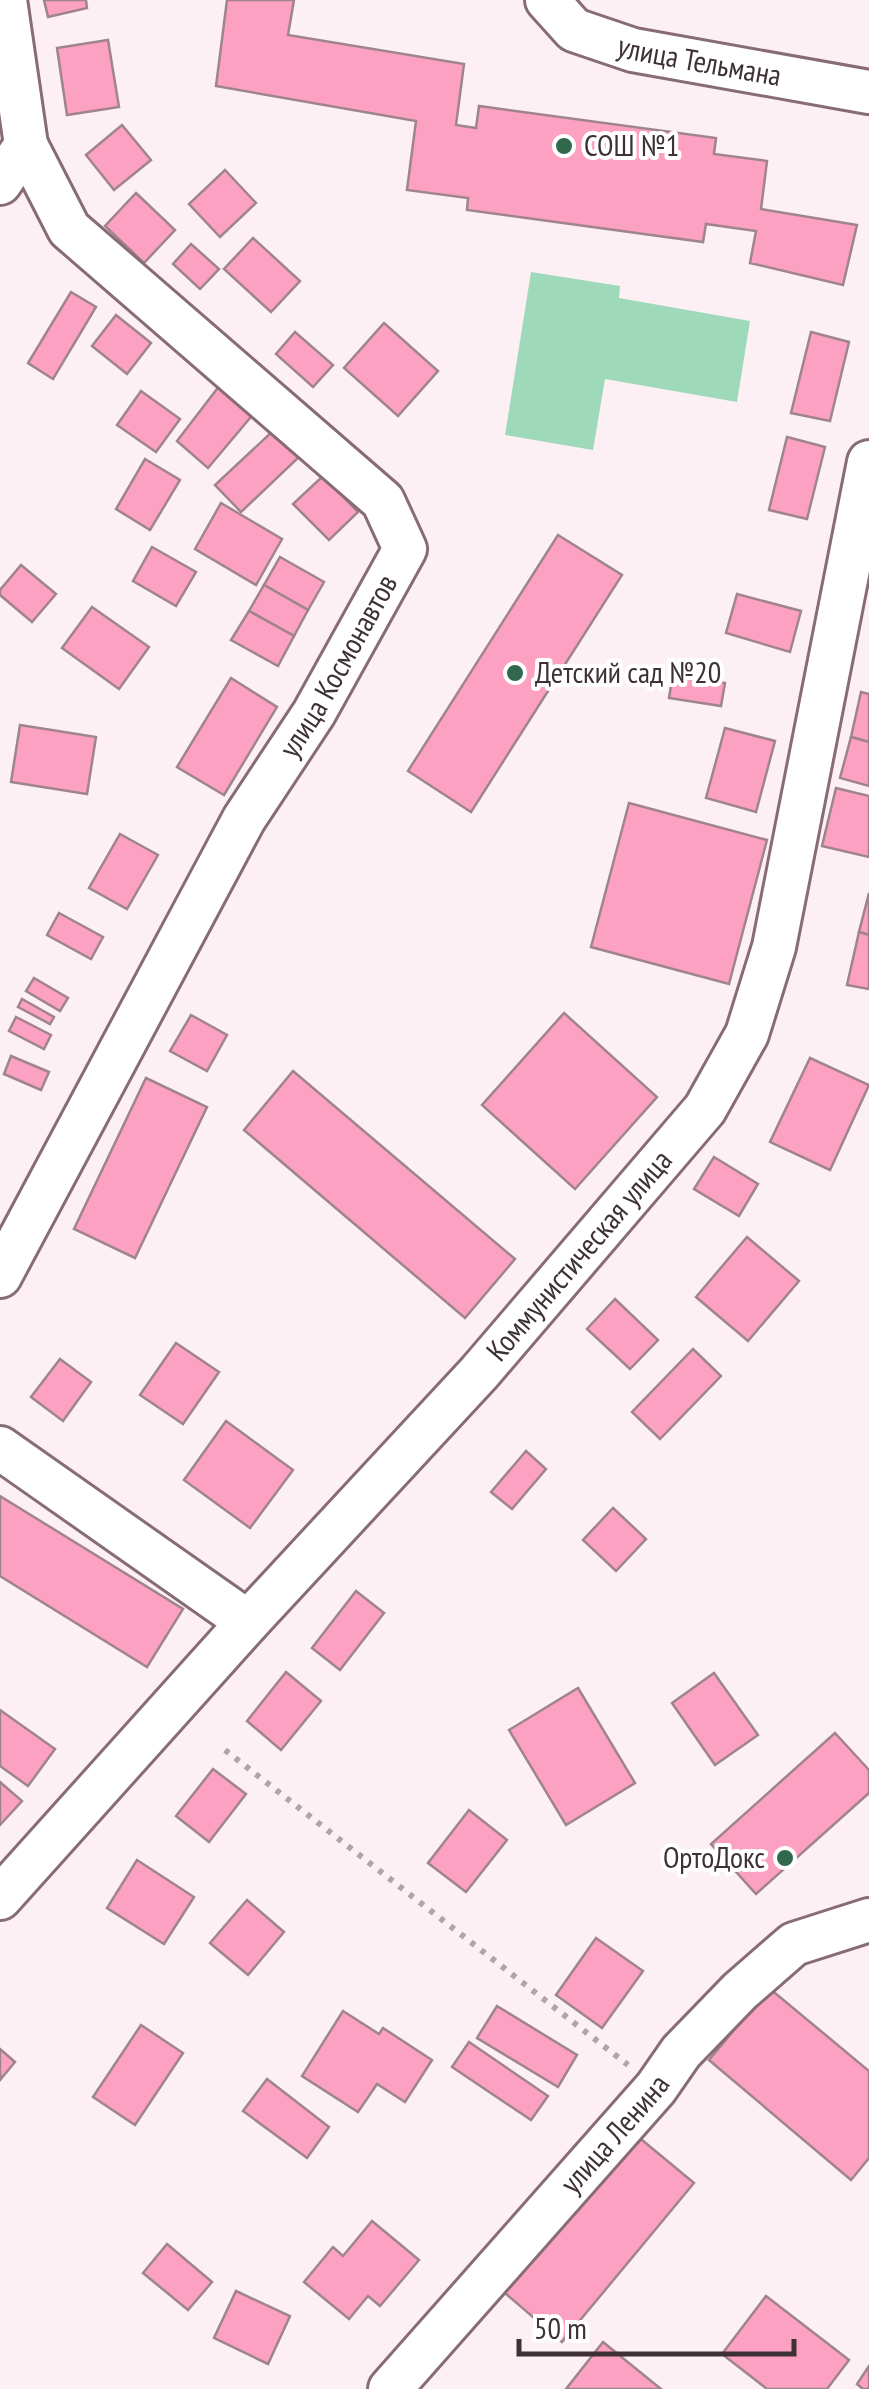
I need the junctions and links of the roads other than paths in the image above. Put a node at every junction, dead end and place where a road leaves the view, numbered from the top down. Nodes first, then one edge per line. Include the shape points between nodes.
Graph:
1 (5, 0) edge
2 (547, 0) edge
3 (869, 92) edge
4 (26, 145) junction
5 (0, 183) edge
6 (869, 462) edge
7 (0, 1276) edge
8 (0, 1448) edge
9 (248, 1622) junction
10 (0, 1898) edge
11 (869, 1920) edge
12 (390, 2389) edge

1 - 4 street
2 - 3 street, улица Тельмана via 574,30 633,50
4 - 5 street
4 - 7 street, улица Космонавтов via 69,229 384,502 405,550 314,713 244,818
6 - 9 street, Коммунистическая улица via 774,947 747,1034 705,1108 479,1373
8 - 9 street
9 - 10 street, Коммунистическая улица
11 - 12 street, улица Ленина via 794,1944 740,1991

